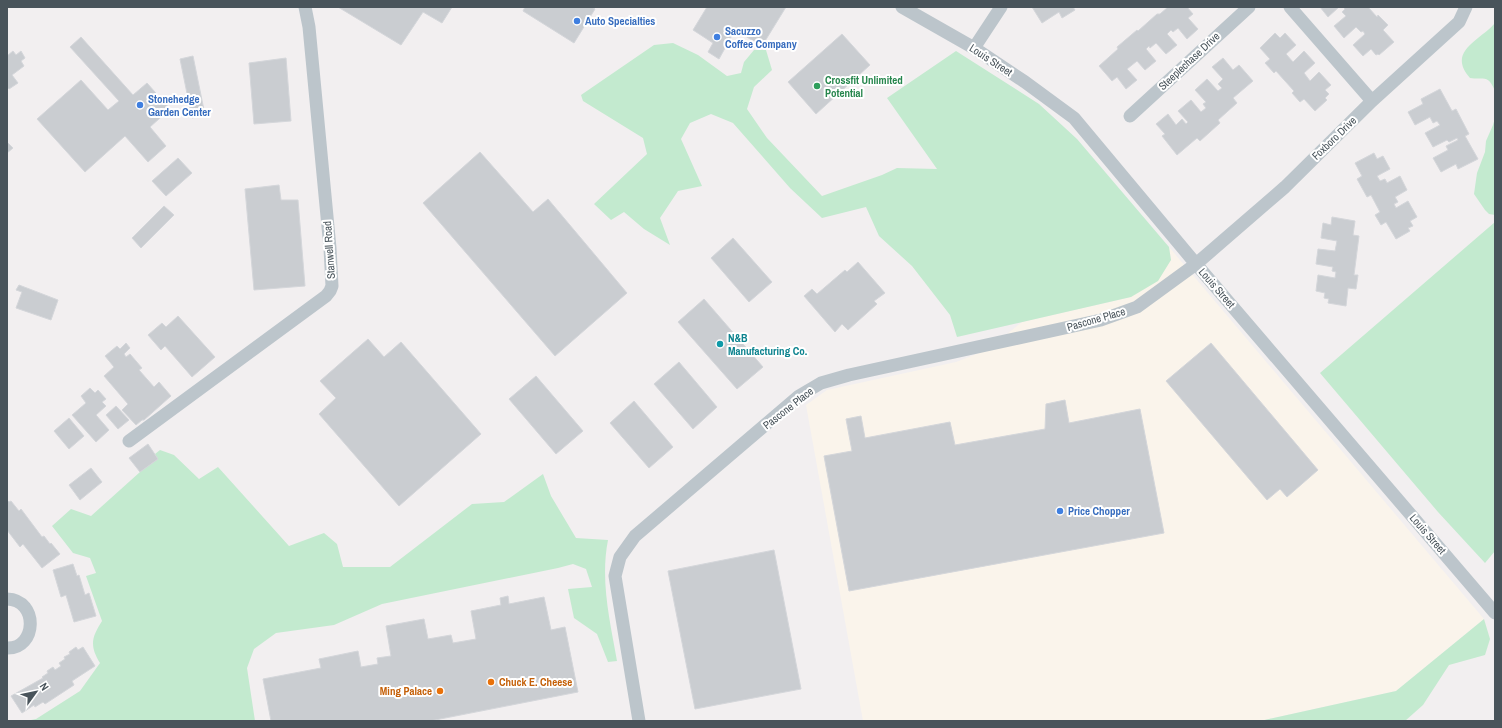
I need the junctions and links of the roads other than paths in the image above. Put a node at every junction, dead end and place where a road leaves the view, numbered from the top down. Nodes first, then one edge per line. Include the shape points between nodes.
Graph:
1 (305, 7) edge
2 (902, 7) edge
3 (1001, 7) edge
4 (1249, 7) edge
5 (1290, 7) edge
6 (1466, 7) edge
7 (974, 48) junction
8 (1372, 101) junction
9 (1130, 116) dead end
10 (1196, 264) junction
11 (129, 441) dead end
12 (7, 599) edge
13 (1495, 613) edge
14 (7, 648) edge
15 (639, 721) edge

1 - 11 street, Stanwell Road via 330,248 330,291 320,301
2 - 7 street, Louis Street
3 - 7 street
4 - 9 street, Steeplechase Drive
5 - 8 street
6 - 8 street, Foxboro Drive via 1459,22
7 - 10 street, Louis Street via 1074,118
8 - 10 street, Foxboro Drive via 1285,187
10 - 13 street, Louis Street
10 - 15 street, Pascone Place via 1137,306 1101,320 849,375 821,383 797,398 635,536 620,558 616,576
12 - 14 street via 20,603 27,610 30,629 26,638 19,644

